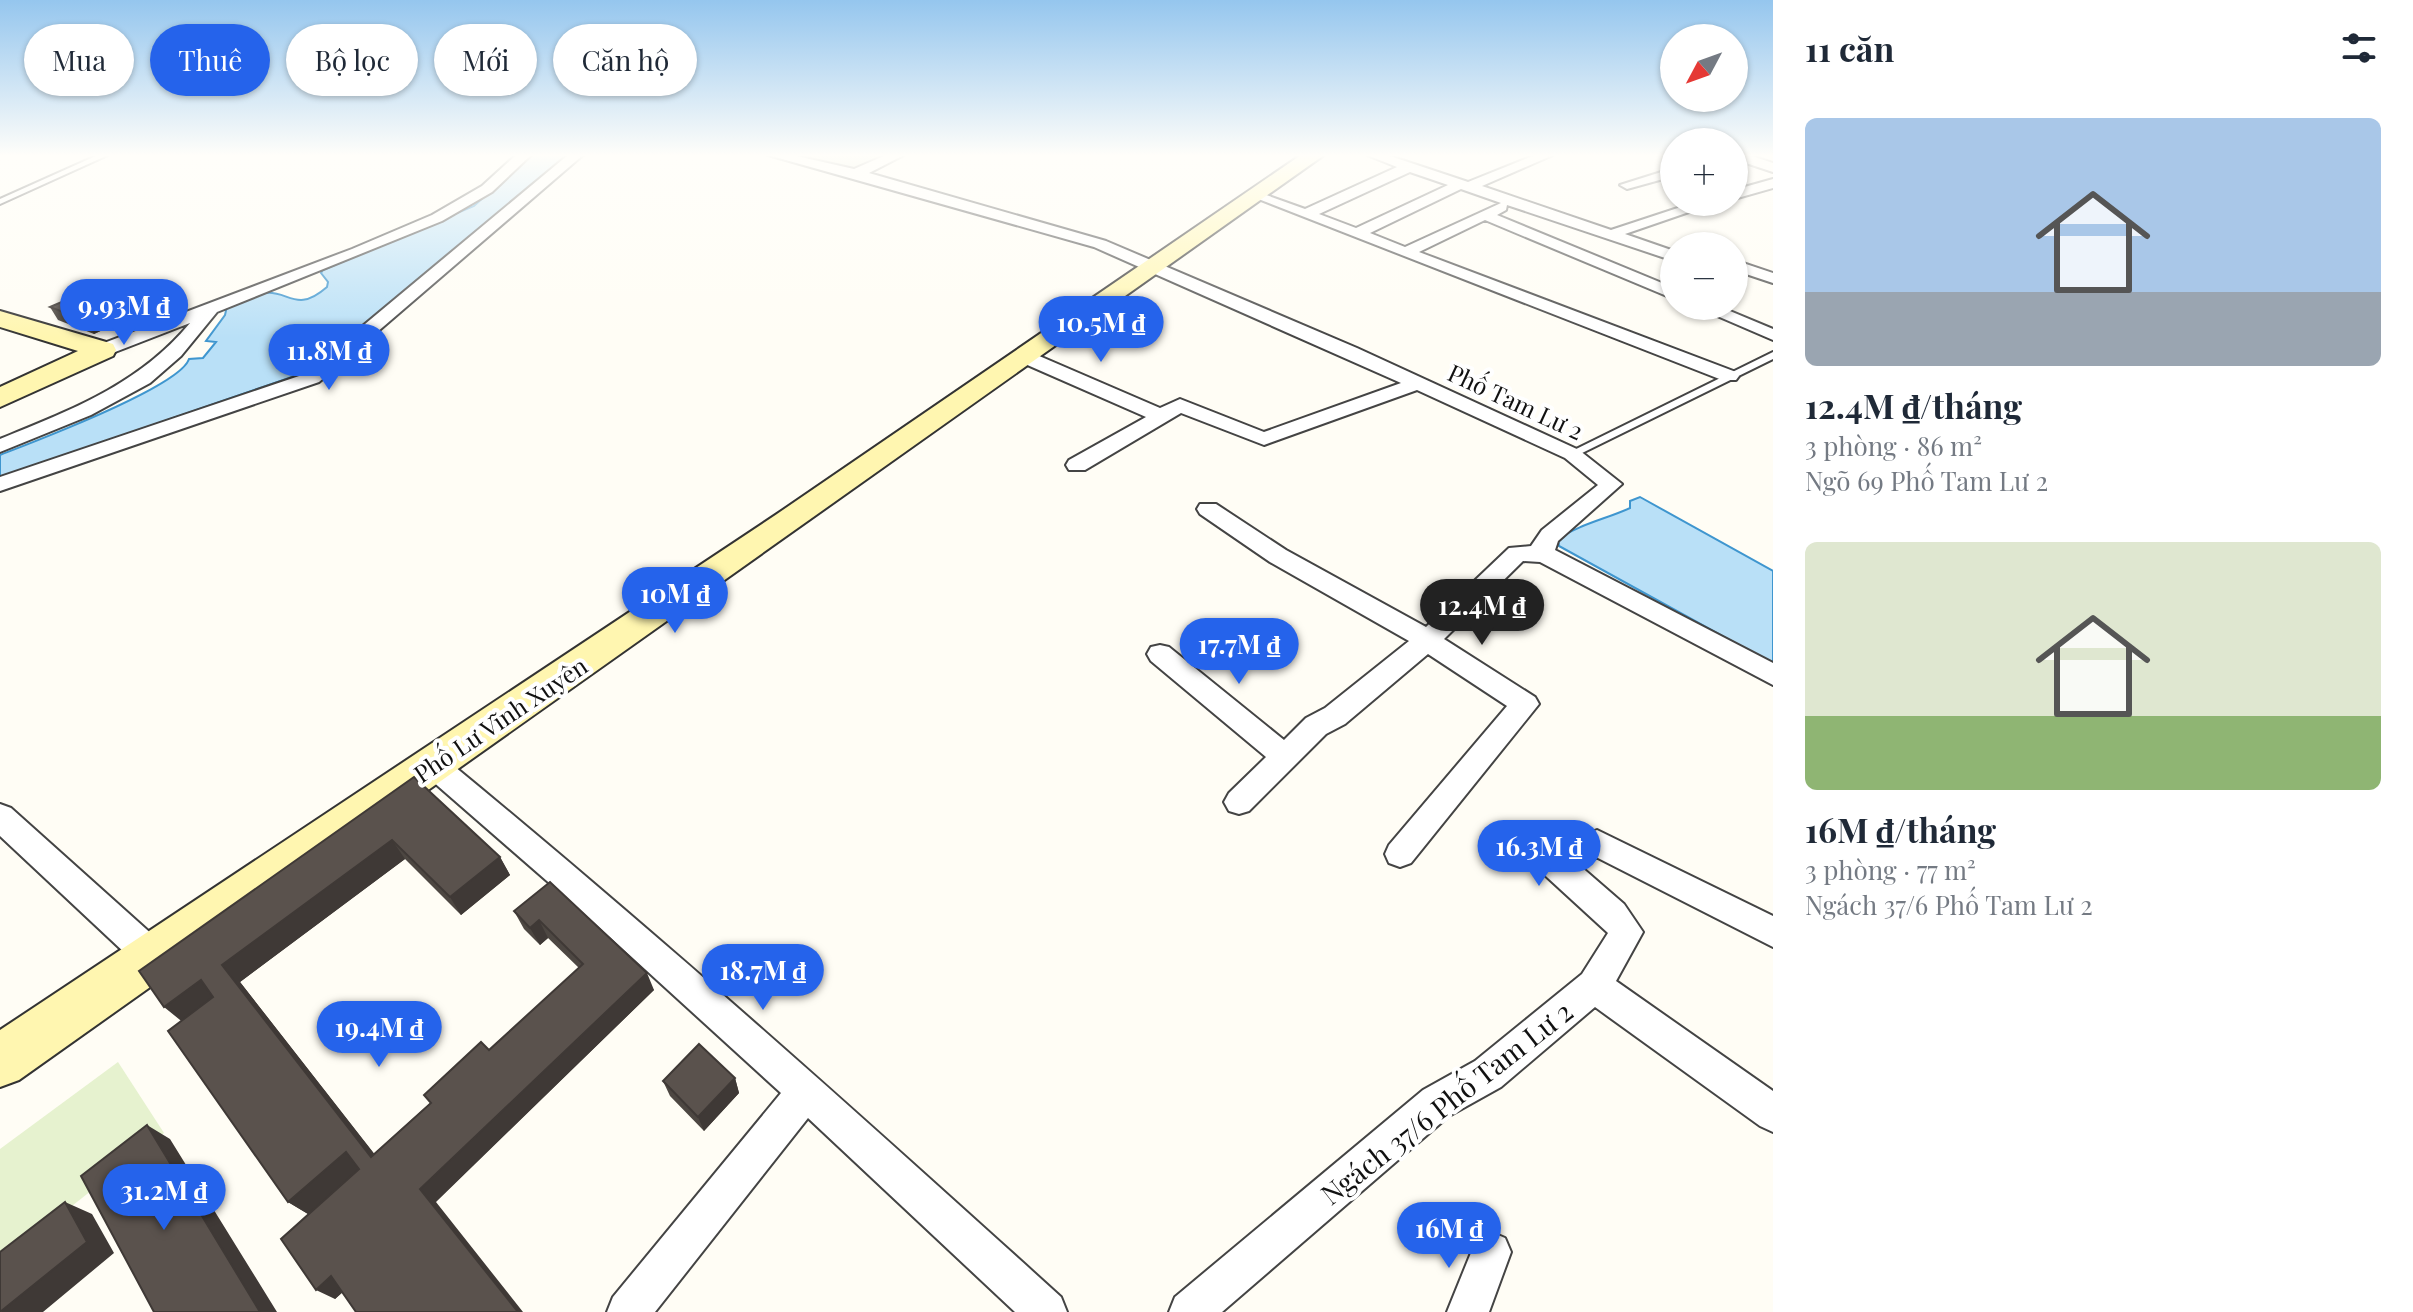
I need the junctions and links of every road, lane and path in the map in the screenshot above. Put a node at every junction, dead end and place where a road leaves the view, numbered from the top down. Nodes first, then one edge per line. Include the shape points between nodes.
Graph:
1 (440, 216) edge
2 (504, 216) edge
3 (1003, 216) edge
4 (1224, 216) edge
5 (1313, 216) edge
6 (1395, 216) edge
7 (1482, 216) edge
8 (1488, 216) edge
9 (1563, 216) edge
10 (1570, 216) edge
11 (1667, 216) edge
12 (1619, 232) junction
13 (1358, 233) junction
14 (1660, 242) edge
15 (1647, 247) junction
16 (1660, 251) edge
17 (1406, 252) junction
18 (1153, 265) junction
19 (1605, 265) junction
20 (1748, 270) edge
21 (1773, 278) edge
22 (1748, 281) edge
23 (1660, 288) edge
24 (1773, 289) edge
25 (212, 307) junction
26 (154, 313) dead end
27 (0, 319) edge
28 (1737, 320) edge
29 (1773, 335) edge
30 (91, 346) junction
31 (1773, 355) edge
32 (1023, 356) junction
33 (1729, 376) junction
34 (1418, 383) junction
35 (0, 398) edge
36 (1161, 416) junction
37 (0, 446) edge
38 (1572, 454) junction
39 (1077, 465) dead end
40 (0, 484) edge
41 (1208, 509) dead end
42 (1544, 554) junction
43 (1427, 641) junction
44 (1160, 654) dead end
45 (1773, 675) edge
46 (1285, 757) junction
47 (433, 765) junction
48 (1239, 802) dead end
49 (0, 817) edge
50 (1400, 854) dead end
51 (1773, 932) edge
52 (153, 957) junction
53 (1594, 986) junction
54 (0, 1061) edge
55 (807, 1090) junction
56 (1773, 1113) edge
57 (1491, 1252) dead end
58 (628, 1312) edge
59 (1046, 1312) edge
60 (1190, 1312) edge
61 (1468, 1312) edge

1 - 25 street
2 - 40 street via 312,378
3 - 18 street, Phố Tam Lư 2
4 - 18 street, Phố Lư Vĩnh Xuyên
5 - 13 street
6 - 13 street
7 - 17 street
8 - 19 street
9 - 12 street
10 - 12 street
11 - 12 street
12 - 14 street
12 - 15 street
13 - 17 street
15 - 16 street
15 - 19 street
17 - 33 street
18 - 32 street, Phố Lư Vĩnh Xuyên
18 - 34 street, Phố Tam Lư 2
19 - 23 street
20 - 21 street
22 - 24 street
25 - 30 street
25 - 37 street via 144,378 69,418
26 - 30 street
27 - 30 street
28 - 29 street
30 - 35 street
31 - 33 lane
32 - 36 street
32 - 47 street, Phố Lư Vĩnh Xuyên
33 - 38 lane
34 - 36 street via 1264,439 1180,405
34 - 38 street, Phố Tam Lư 2
36 - 39 street
38 - 42 street, Phố Tam Lư 2 via 1611,484 1557,525 1542,544
41 - 43 street via 1278,556
42 - 43 street via 1517,553
42 - 45 street
43 - 46 street via 1316,726
43 - 50 street via 1525,704
44 - 46 street
46 - 48 street
47 - 52 street, Phố Lư Vĩnh Xuyên
47 - 55 street
49 - 52 street
51 - 53 street, Ngách 37/6 Phố Tam Lư 2 via 1597,843 1569,855 1535,847 1627,932
52 - 54 street, Phố Lư Vĩnh Xuyên
53 - 56 street
53 - 60 street, Ngách 37/6 Phố Tam Lư 2 via 1488,1074 1436,1103
55 - 58 street
55 - 59 street
57 - 61 street

